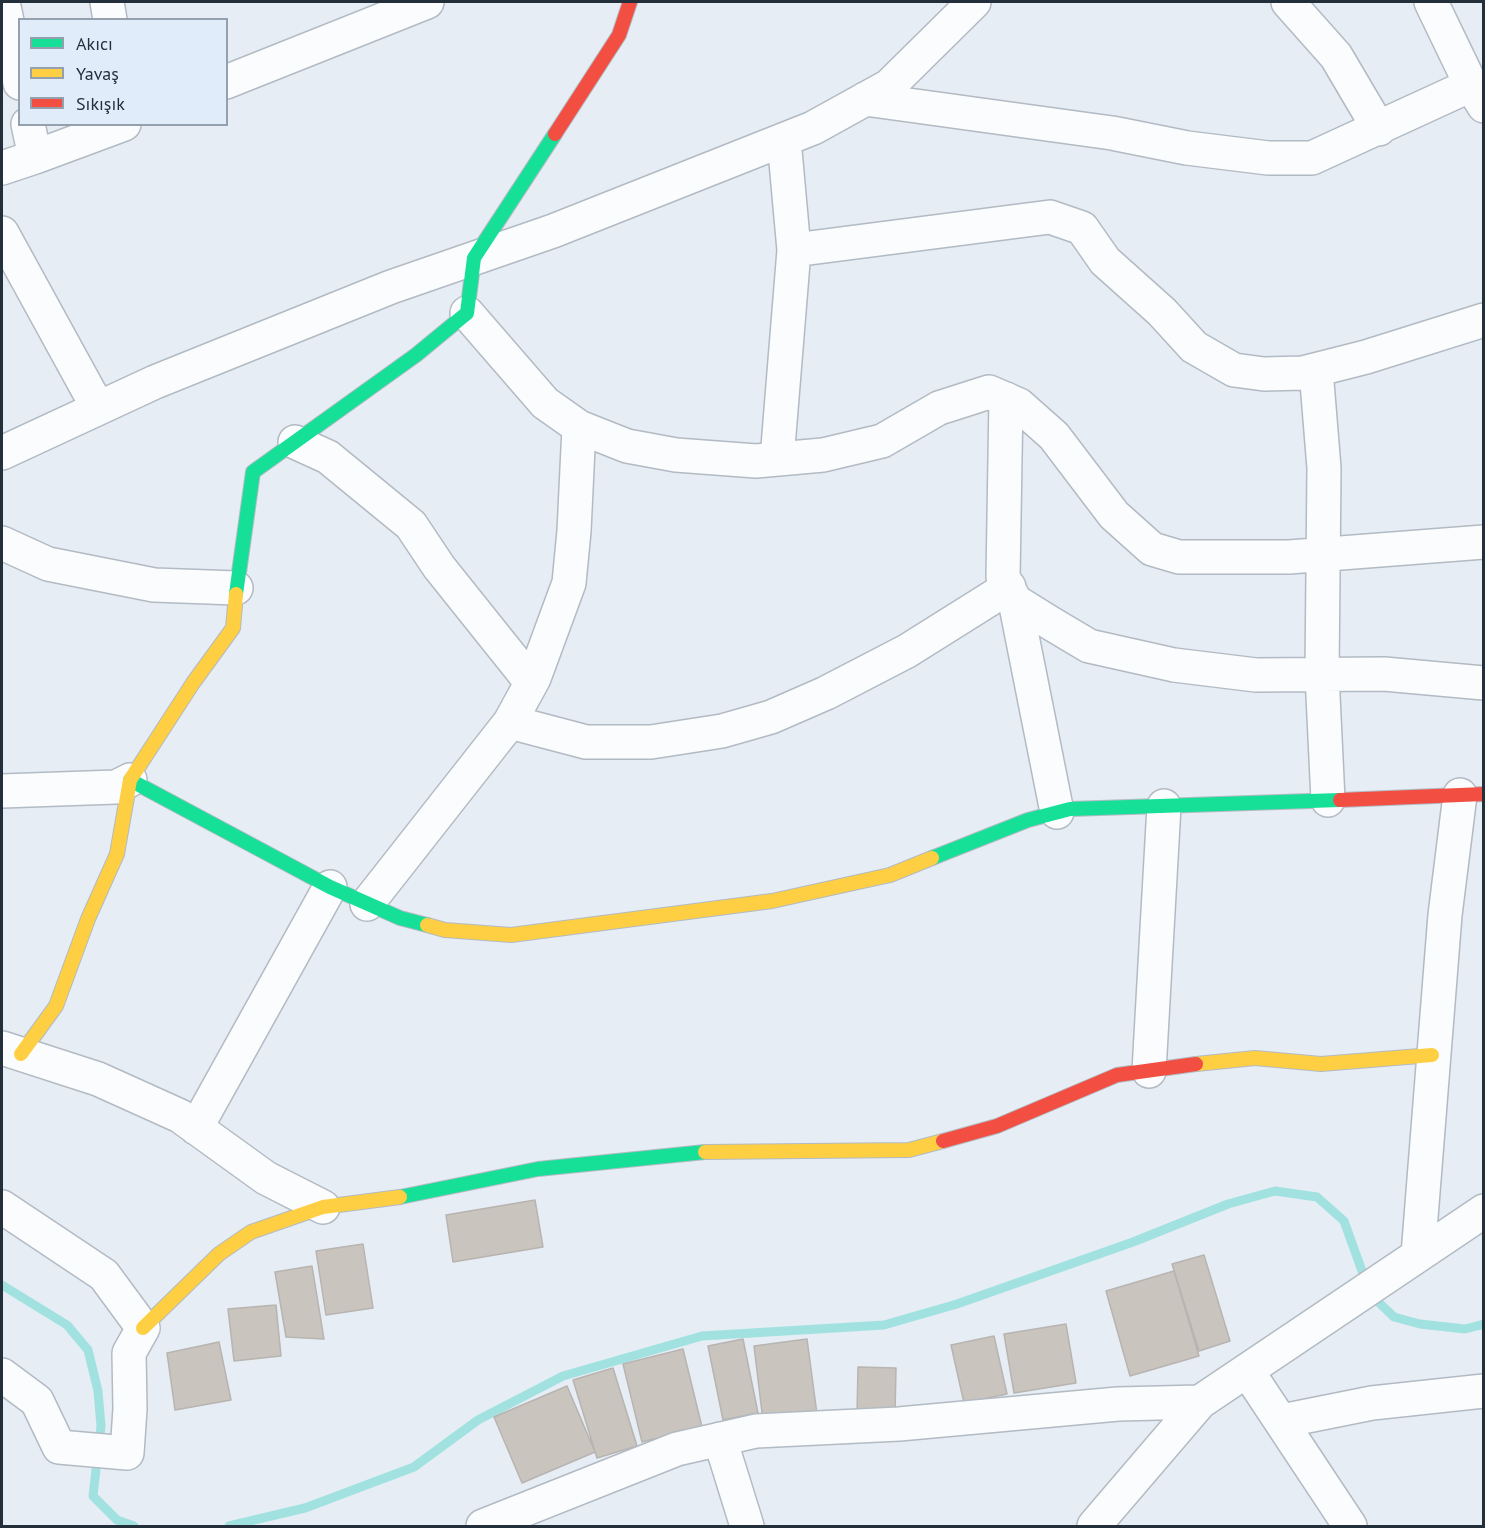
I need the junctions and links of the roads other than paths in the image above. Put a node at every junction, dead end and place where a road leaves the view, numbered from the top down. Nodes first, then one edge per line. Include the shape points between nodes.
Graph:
1 (3, 2) edge
2 (107, 2) edge
3 (630, 2) edge
4 (1288, 2) edge
5 (1431, 2) edge
6 (415, 4) edge
7 (960, 7) edge
8 (110, 18) edge
9 (18, 73) edge
10 (228, 81) edge
11 (1480, 98) edge
12 (865, 99) junction
13 (28, 126) edge
14 (119, 126) edge
15 (1379, 129) junction
16 (784, 140) junction
17 (35, 157) junction
18 (2, 168) edge
19 (2, 233) edge
20 (794, 250) junction
21 (474, 258) junction
22 (467, 313) junction
23 (1484, 320) edge
24 (1316, 370) junction
25 (1005, 399) junction
26 (98, 408) junction
27 (579, 427) junction
28 (295, 442) junction
29 (2, 453) edge
30 (777, 459) junction
31 (1484, 542) edge
32 (2, 543) edge
33 (1323, 554) junction
34 (236, 588) junction
35 (1012, 594) junction
36 (1322, 675) junction
37 (531, 682) junction
38 (1484, 683) edge
39 (510, 722) junction
40 (130, 780) junction
41 (2, 791) edge
42 (1472, 795) edge
43 (1328, 800) junction
44 (1164, 806) junction
45 (1057, 812) junction
46 (330, 887) junction
47 (367, 904) junction
48 (11, 1051) edge
49 (1432, 1055) junction
50 (1149, 1071) junction
51 (196, 1128) junction
52 (2, 1207) edge
53 (323, 1207) junction
54 (1484, 1212) edge
55 (1418, 1255) junction
56 (143, 1328) junction
57 (1248, 1372) junction
58 (2, 1375) edge
59 (1484, 1391) edge
60 (1200, 1402) junction
61 (1282, 1421) junction
62 (720, 1439) junction
63 (483, 1527) edge
64 (747, 1527) edge
65 (1094, 1527) edge
66 (1350, 1527) edge

1 - 9 street
2 - 8 street
3 - 21 street via 619,35
4 - 15 street via 1336,56
5 - 11 street
6 - 10 street
7 - 12 street via 889,86
11 - 15 street
12 - 15 street via 1268,158 1312,158
12 - 16 street
13 - 17 street
14 - 17 street
16 - 20 street
16 - 21 street
17 - 18 street
19 - 26 street
20 - 24 street via 1050,217 1082,228 1105,261 1194,347 1234,369 1264,374
20 - 30 street
21 - 22 street
21 - 26 street via 391,287
22 - 27 street via 545,403
22 - 28 street via 417,355
23 - 24 street
24 - 33 street via 1324,468
25 - 30 street via 989,392 939,408 882,441 823,455
25 - 33 street via 1019,405 1054,436 1114,515 1152,549 1179,557
25 - 35 street via 1004,577
26 - 29 street
27 - 30 street via 627,446 676,455
27 - 37 street via 569,583
28 - 34 street via 253,472
28 - 37 street via 328,457 411,525
31 - 33 street
32 - 34 street via 48,564 154,585
33 - 36 street
34 - 40 street via 233,628
35 - 36 street via 1089,646 1121,655 1256,675
35 - 39 street via 826,693 771,717 722,731 651,742 586,742
35 - 45 street
36 - 38 street via 1384,674
36 - 43 street
37 - 39 street
39 - 47 street
40 - 41 street via 116,787
40 - 46 street
40 - 48 street via 117,854 56,1006
42 - 43 street
42 - 49 street via 1445,915
43 - 44 street
44 - 45 street
44 - 50 street
45 - 47 street via 890,875 772,901 511,935 445,930
46 - 47 street
46 - 51 street
48 - 51 street via 98,1079 180,1116
49 - 50 street via 1321,1064 1255,1058
49 - 55 street
50 - 53 street via 1117,1076 998,1126 909,1150 708,1152 538,1169 433,1192
51 - 53 street via 266,1178
52 - 56 street via 104,1275
53 - 56 street via 251,1232 219,1254
54 - 55 street
55 - 57 street
56 - 58 street via 129,1353 127,1453 59,1447 37,1401
57 - 60 street
57 - 61 street
59 - 61 street via 1372,1403
60 - 62 street via 1118,1404 899,1424 756,1431
60 - 65 street
61 - 66 street
62 - 63 street via 677,1449
62 - 64 street

